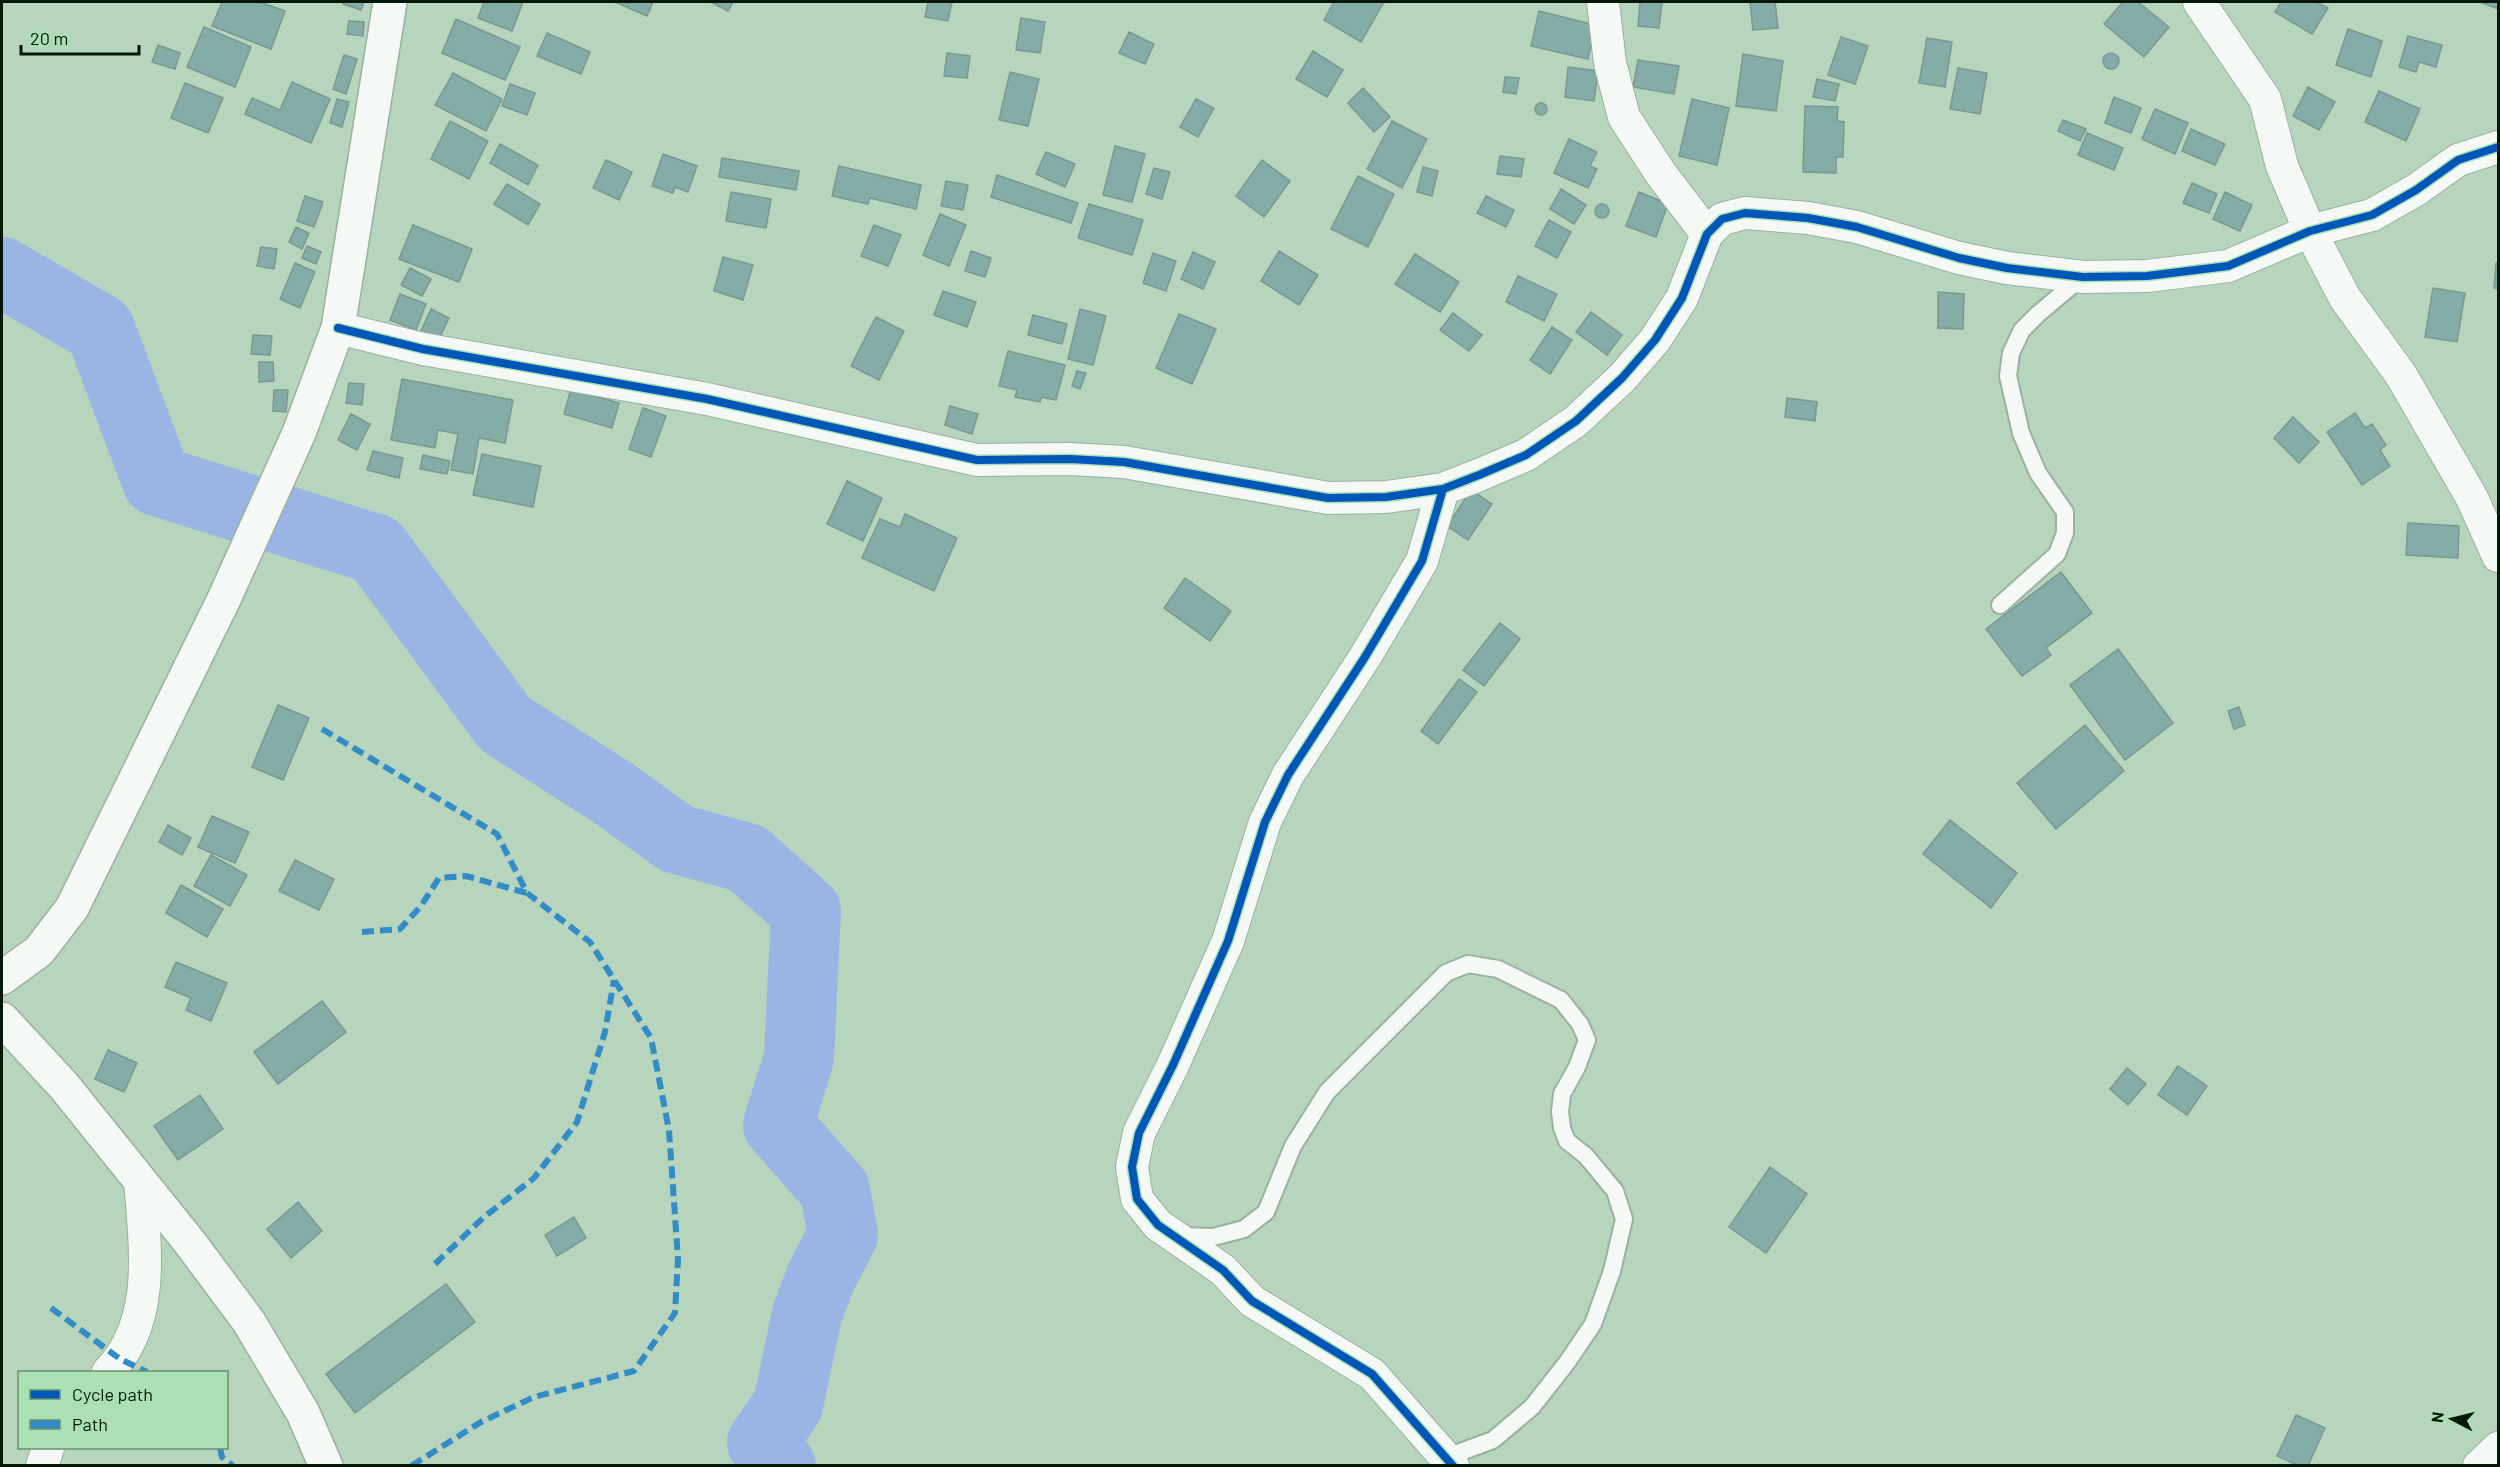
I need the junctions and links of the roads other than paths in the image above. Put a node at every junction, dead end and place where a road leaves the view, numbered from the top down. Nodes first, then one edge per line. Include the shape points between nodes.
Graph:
1 (390, 2) edge
2 (1603, 2) edge
3 (2199, 2) edge
4 (2499, 147) edge
5 (2310, 231) junction
6 (1707, 234) junction
7 (2083, 277) junction
8 (338, 328) junction
9 (1443, 489) junction
10 (2499, 556) edge
11 (2000, 605) dead end
12 (2, 978) edge
13 (2, 1018) edge
14 (140, 1181) junction
15 (1175, 1236) junction
16 (109, 1371) edge
17 (2499, 1448) edge
18 (48, 1449) edge
19 (1450, 1461) edge
20 (42, 1466) edge
21 (326, 1466) edge
22 (2479, 1466) edge

1 - 8 street
2 - 6 street via 1610,63 1624,117
3 - 5 street via 2265,99 2282,166
4 - 5 street via 2458,160 2372,215
5 - 7 street via 2228,266 2147,276
5 - 10 street via 2345,298 2401,375 2472,498
6 - 7 street via 1722,219 1745,213 1808,218 1857,227 1959,258
6 - 9 street via 1682,298 1655,340 1622,378 1576,420 1526,455
7 - 11 lane via 2022,330 2011,353 2008,376 2021,433 2038,473 2065,512 2065,533 2057,554
8 - 9 street via 423,349 706,399 977,460 1124,462 1328,498 1386,497
8 - 12 street via 299,433 224,598 72,908 39,951
9 - 15 street via 1422,561 1288,775 1265,822 1228,941 1139,1133 1132,1167 1137,1199 1158,1225
13 - 14 street via 64,1086
14 - 16 street via 146,1269 137,1327
14 - 21 street via 249,1322 303,1413
15 - 19 street via 1223,1270 1252,1301 1372,1374
15 - 19 lane via 1213,1237 1244,1229 1266,1212 1293,1146 1327,1092 1446,973 1468,964 1498,969 1561,1000 1587,1040 1562,1094 1562,1128 1567,1141 1586,1156 1615,1191 1624,1219 1612,1271 1593,1324 1532,1407 1493,1440
17 - 22 street
18 - 20 street

